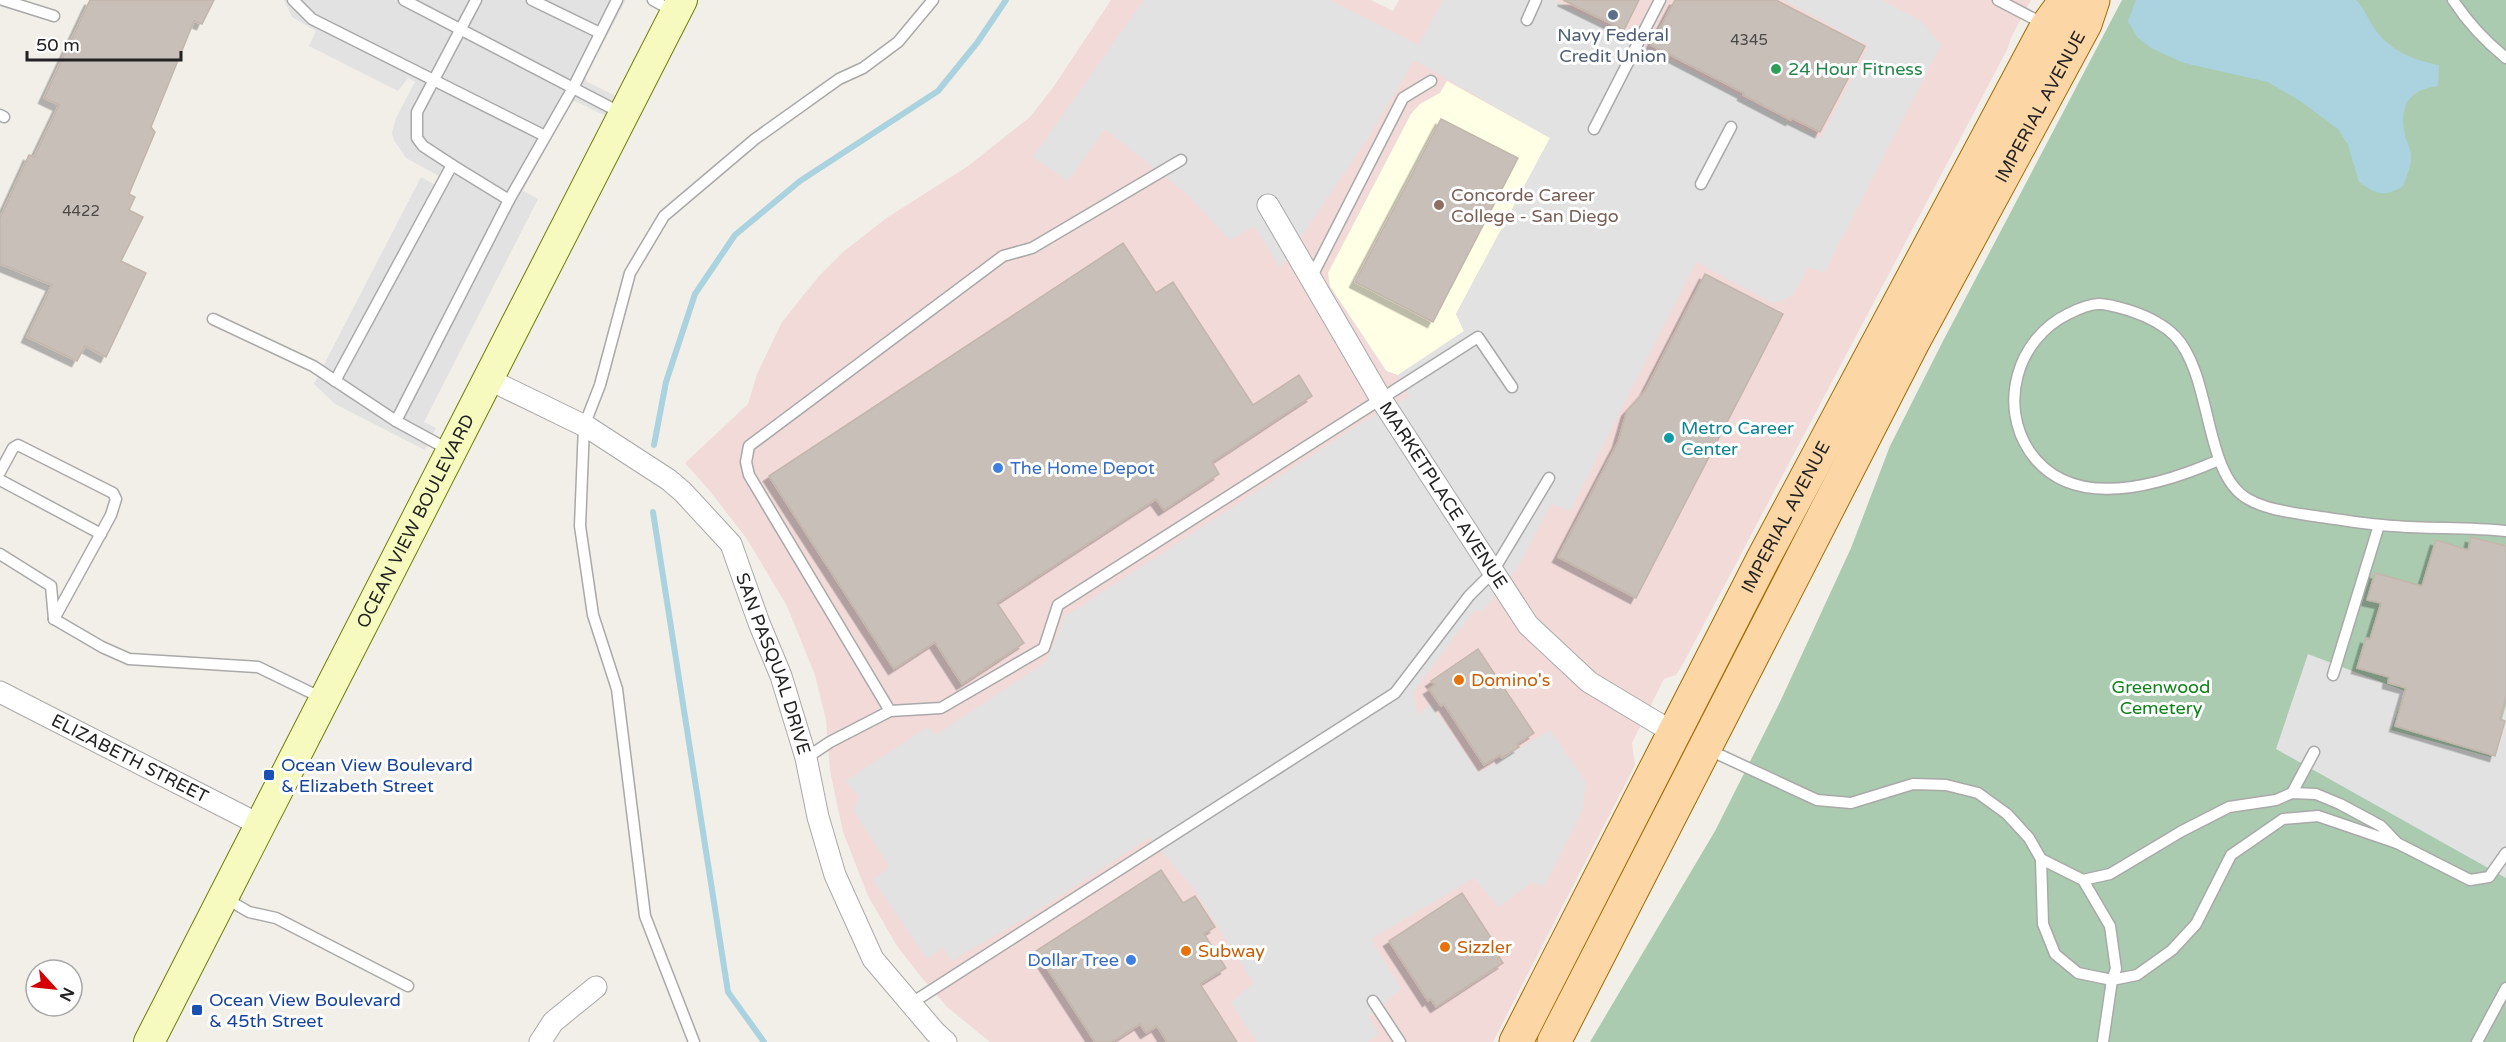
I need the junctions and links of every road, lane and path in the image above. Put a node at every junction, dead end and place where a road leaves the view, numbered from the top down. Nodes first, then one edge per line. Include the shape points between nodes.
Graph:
1 (3, 0) edge
2 (293, 0) edge
3 (404, 0) edge
4 (477, 0) edge
5 (532, 0) edge
6 (617, 0) edge
7 (933, 0) edge
8 (1536, 0) edge
9 (1660, 0) edge
10 (1998, 0) edge
11 (2066, 0) edge
12 (2093, 0) edge
13 (2453, 0) edge
14 (670, 4) edge
15 (54, 16) dead end
16 (1527, 20) dead end
17 (2047, 26) junction
18 (461, 30) junction
19 (600, 33) junction
20 (2506, 58) edge
21 (434, 81) junction
22 (1431, 81) dead end
23 (573, 88) junction
24 (623, 114) junction
25 (1731, 127) dead end
26 (1594, 129) dead end
27 (545, 136) junction
28 (1181, 160) dead end
29 (452, 165) junction
30 (2003, 175) junction
31 (1701, 184) dead end
32 (509, 200) junction
33 (1268, 205) dead end
34 (1311, 278) junction
35 (213, 319) dead end
36 (488, 379) junction
37 (335, 381) junction
38 (1512, 387) dead end
39 (1381, 399) junction
40 (396, 421) junction
41 (584, 426) junction
42 (451, 452) junction
43 (2219, 460) junction
44 (0, 472) edge
45 (1549, 478) dead end
46 (0, 480) edge
47 (2379, 525) junction
48 (2506, 531) edge
49 (101, 534) junction
50 (0, 554) edge
51 (1492, 573) junction
52 (54, 619) junction
53 (2333, 675) dead end
54 (0, 692) edge
55 (324, 699) junction
56 (890, 711) junction
57 (1690, 741) junction
58 (2314, 752) dead end
59 (806, 758) junction
60 (2292, 793) junction
61 (260, 825) junction
62 (2397, 843) junction
63 (2506, 853) edge
64 (2041, 859) junction
65 (2083, 880) junction
66 (223, 897) junction
67 (2112, 980) junction
68 (408, 986) dead end
69 (596, 987) dead end
70 (2506, 988) edge
71 (1373, 1001) dead end
72 (910, 1004) junction
73 (149, 1042) edge
74 (540, 1042) edge
75 (694, 1042) edge
76 (946, 1042) edge
77 (1400, 1042) edge
78 (1516, 1042) edge
79 (1554, 1042) edge
80 (2103, 1042) edge
81 (2477, 1042) edge

1 - 15 lane
2 - 21 lane via 312,19
3 - 18 lane
4 - 18 lane
5 - 19 lane
6 - 19 lane
7 - 41 lane via 898,42 755,139 664,216 630,273 600,385
8 - 16 lane
9 - 26 lane
10 - 17 lane
11 - 17 main road, IMPERIAL AVENUE
12 - 30 main road, IMPERIAL AVENUE via 2085,24
13 - 20 lane via 2487,43
14 - 24 main road, OCEAN VIEW BOULEVARD
17 - 30 main road via 2055,33 2056,41 2006,143
17 - 57 main road, IMPERIAL AVENUE via 1763,559
18 - 21 lane
18 - 23 lane
19 - 23 lane
21 - 27 lane
21 - 29 lane via 417,112 417,138
22 - 34 lane via 1403,98
23 - 24 lane
23 - 27 lane
24 - 36 main road, OCEAN VIEW BOULEVARD
25 - 31 lane
27 - 32 lane
28 - 56 lane via 1032,248 1002,256 749,446 749,475
29 - 32 lane
29 - 37 lane
30 - 57 main road, IMPERIAL AVENUE
32 - 40 lane
33 - 34 street, MARKETPLACE AVENUE
34 - 39 street, MARKETPLACE AVENUE
35 - 37 lane via 313,366
36 - 41 street, SAN PASQUAL DRIVE
36 - 42 main road, OCEAN VIEW BOULEVARD
37 - 40 lane
38 - 39 lane via 1478,337
39 - 51 street, MARKETPLACE AVENUE
39 - 56 lane via 1058,605 1044,648 941,708
40 - 42 lane
41 - 59 street, SAN PASQUAL DRIVE via 683,492 731,544 781,676
41 - 75 lane via 579,526 593,615 617,689 645,916
42 - 55 main road, OCEAN VIEW BOULEVARD
43 - 43 lane via 2197,374 2175,336 2141,314 2098,303 2073,312 2044,330 2020,366 2013,404 2022,440 2033,457 2067,482 2113,490
43 - 47 lane via 2248,500 2286,512
44 - 49 lane via 18,445 113,493 116,499
45 - 51 lane
46 - 49 lane
47 - 48 lane
47 - 53 lane
49 - 52 lane
50 - 52 lane via 51,586
51 - 57 street, MARKETPLACE AVENUE via 1528,626 1589,682
51 - 72 lane via 1469,596 1395,693
52 - 55 lane via 129,659 258,667
54 - 61 street, ELIZABETH STREET
55 - 61 main road, OCEAN VIEW BOULEVARD
56 - 59 lane
57 - 64 lane via 1817,800 1851,803 1913,784 1946,785 1978,794 2007,814 2029,838
57 - 78 main road, IMPERIAL AVENUE
57 - 79 main road, IMPERIAL AVENUE
58 - 60 lane
59 - 72 street, SAN PASQUAL DRIVE via 835,875 873,959
60 - 62 lane via 2316,794 2340,804 2381,826
60 - 65 lane via 2276,800 2229,807 2110,874
61 - 66 main road, OCEAN VIEW BOULEVARD
62 - 63 lane via 2469,880 2490,877
62 - 67 lane via 2318,816 2283,819 2231,855 2196,924 2172,950 2137,975
64 - 65 lane
64 - 67 lane via 2043,924 2055,954 2078,973
65 - 67 lane via 2110,926 2116,969
66 - 68 lane via 249,912 276,918
66 - 73 main road, OCEAN VIEW BOULEVARD
67 - 80 lane
69 - 74 street via 553,1022
70 - 81 lane
71 - 77 lane
72 - 76 street, SAN PASQUAL DRIVE

